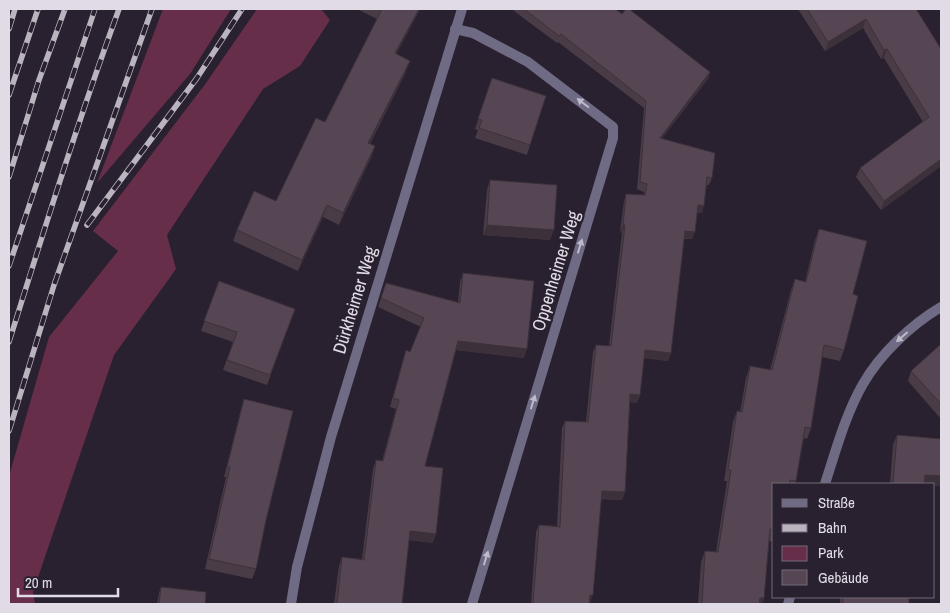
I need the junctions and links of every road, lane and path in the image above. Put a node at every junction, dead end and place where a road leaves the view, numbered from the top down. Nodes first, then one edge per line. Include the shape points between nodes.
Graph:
1 (462, 9) edge
2 (455, 29) junction
3 (941, 308) edge
4 (824, 483) edge
5 (291, 604) edge
6 (472, 604) edge

1 - 2 street, Dürkheimer Weg
2 - 5 street, Dürkheimer Weg via 331,437 297,568
6 -> 2 street, Oppenheimer Weg via 613,138 613,126 528,62 473,33
3 -> 4 street via 899,338 863,384

